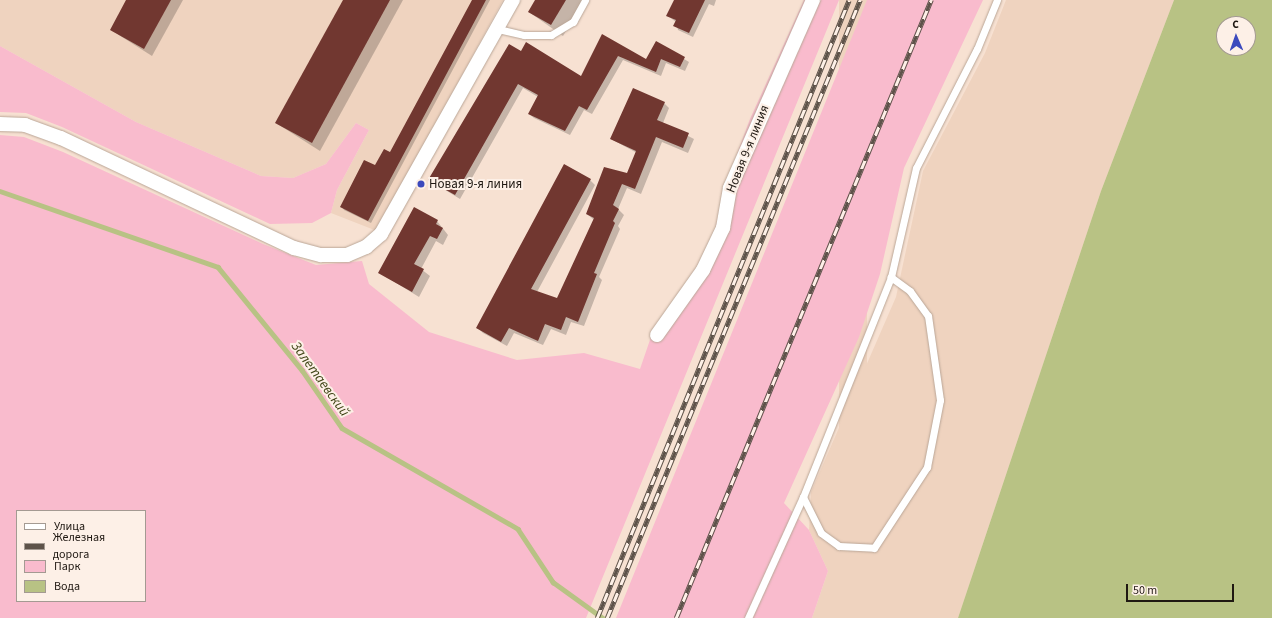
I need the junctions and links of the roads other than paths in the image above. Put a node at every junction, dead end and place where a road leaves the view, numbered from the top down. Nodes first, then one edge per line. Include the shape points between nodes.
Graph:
1 (513, 0) edge
2 (585, 0) edge
3 (813, 0) edge
4 (997, 0) edge
5 (498, 29) junction
6 (0, 124) edge
7 (891, 278) junction
8 (657, 335) dead end
9 (803, 497) junction
10 (748, 618) edge

1 - 5 street
2 - 5 lane via 574,22 551,35 524,35
3 - 8 street, Новая 9-я линия via 730,188 723,228 703,270
4 - 7 lane via 977,49 916,168
5 - 6 street via 381,234 366,247 347,254 321,255 294,248 61,138 25,125
7 - 9 lane
7 - 9 lane via 910,291 928,316 940,400 927,467 874,548 839,546 821,533
9 - 10 lane

